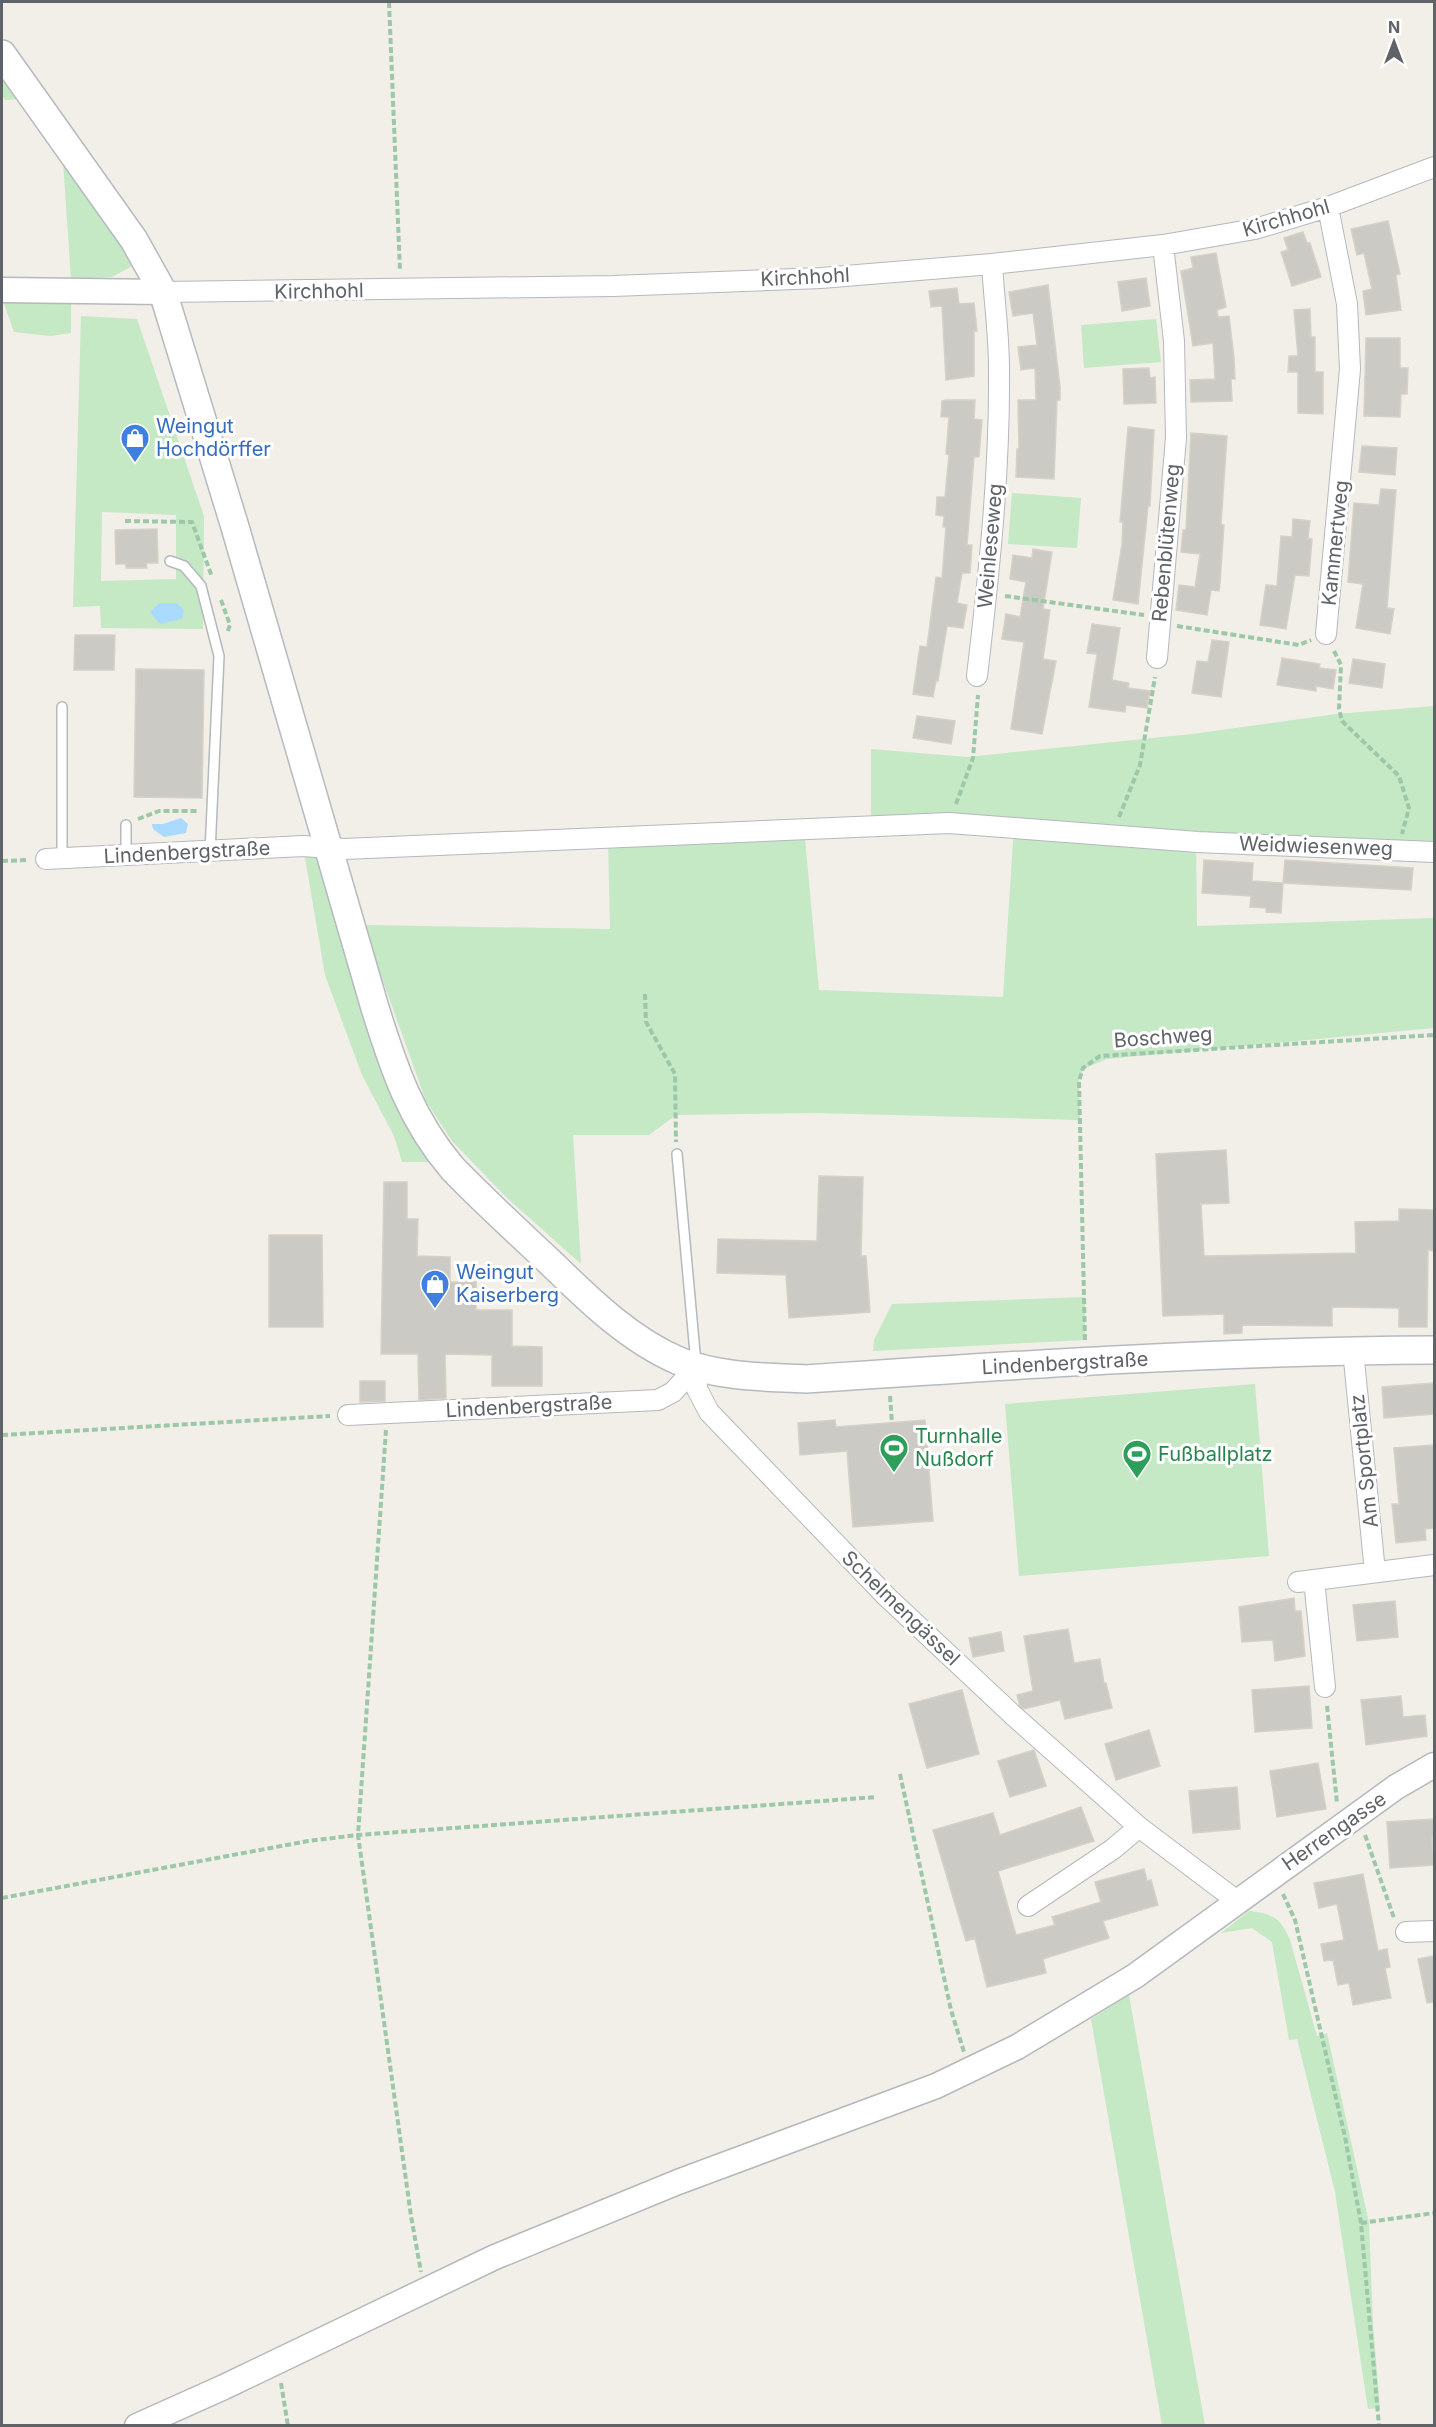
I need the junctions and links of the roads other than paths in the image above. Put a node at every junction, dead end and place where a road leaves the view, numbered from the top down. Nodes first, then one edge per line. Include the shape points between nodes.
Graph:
1 (2, 54) edge
2 (1434, 167) edge
3 (1328, 207) junction
4 (1163, 245) junction
5 (992, 264) junction
6 (2, 290) edge
7 (163, 292) junction
8 (170, 561) dead end
9 (1326, 634) road end
10 (1157, 658) road end
11 (977, 676) road end
12 (62, 707) dead end
13 (949, 823) joint
14 (126, 825) road end
15 (329, 848) junction
16 (210, 852) junction
17 (1434, 852) edge
18 (126, 856) junction
19 (54, 859) joint
20 (677, 1154) road end
21 (1353, 1350) junction
22 (1434, 1350) edge
23 (696, 1367) junction
24 (348, 1415) road end
25 (1434, 1565) edge
26 (1375, 1572) junction
27 (1325, 1687) road end
28 (1434, 1765) edge
29 (1139, 1827) junction
30 (1237, 1901) junction
31 (1028, 1906) dead end
32 (1434, 1931) edge
33 (1406, 1932) road end
34 (137, 2426) edge

1 - 7 main road, Lindenbergstraße via 134,240
2 - 3 street, Kirchhohl
3 - 4 street, Kirchhohl via 1255,229
3 - 9 street, Kammertweg via 1347,304 1350,369
4 - 5 street, Kirchhohl
4 - 10 street, Rebenblütenweg via 1174,341 1176,438
5 - 7 street, Kirchhohl via 821,278 613,286
5 - 11 street, Weinleseweg via 999,367 998,444
6 - 7 street
7 - 15 main road, Lindenbergstraße
8 - 16 lane via 184,566 201,586 219,656
12 - 19 lane
13 - 15 street, Lindenbergstraße
13 - 17 street, Weidwiesenweg via 1198,842
14 - 18 lane
15 - 16 street, Lindenbergstraße
15 - 23 main road, Lindenbergstraße via 398,1081 437,1150 606,1314 630,1334
16 - 18 street, Lindenbergstraße
18 - 19 street, Lindenbergstraße
20 - 23 lane
21 - 22 main road, Lindenbergstraße
21 - 23 main road, Lindenbergstraße via 1086,1361 806,1379 748,1376
21 - 26 street, Am Sportplatz
23 - 24 street, Lindenbergstraße via 673,1392 658,1400
23 - 29 street, Schelmengässel via 701,1400 733,1440 887,1597
25 - 26 street
26 - 27 street via 1306,1582
28 - 30 street, Herrengasse via 1396,1787
29 - 30 street, Schelmengässel
29 - 31 street
30 - 34 street, Herrengasse via 1104,1996 972,2069 566,2227
32 - 33 street

